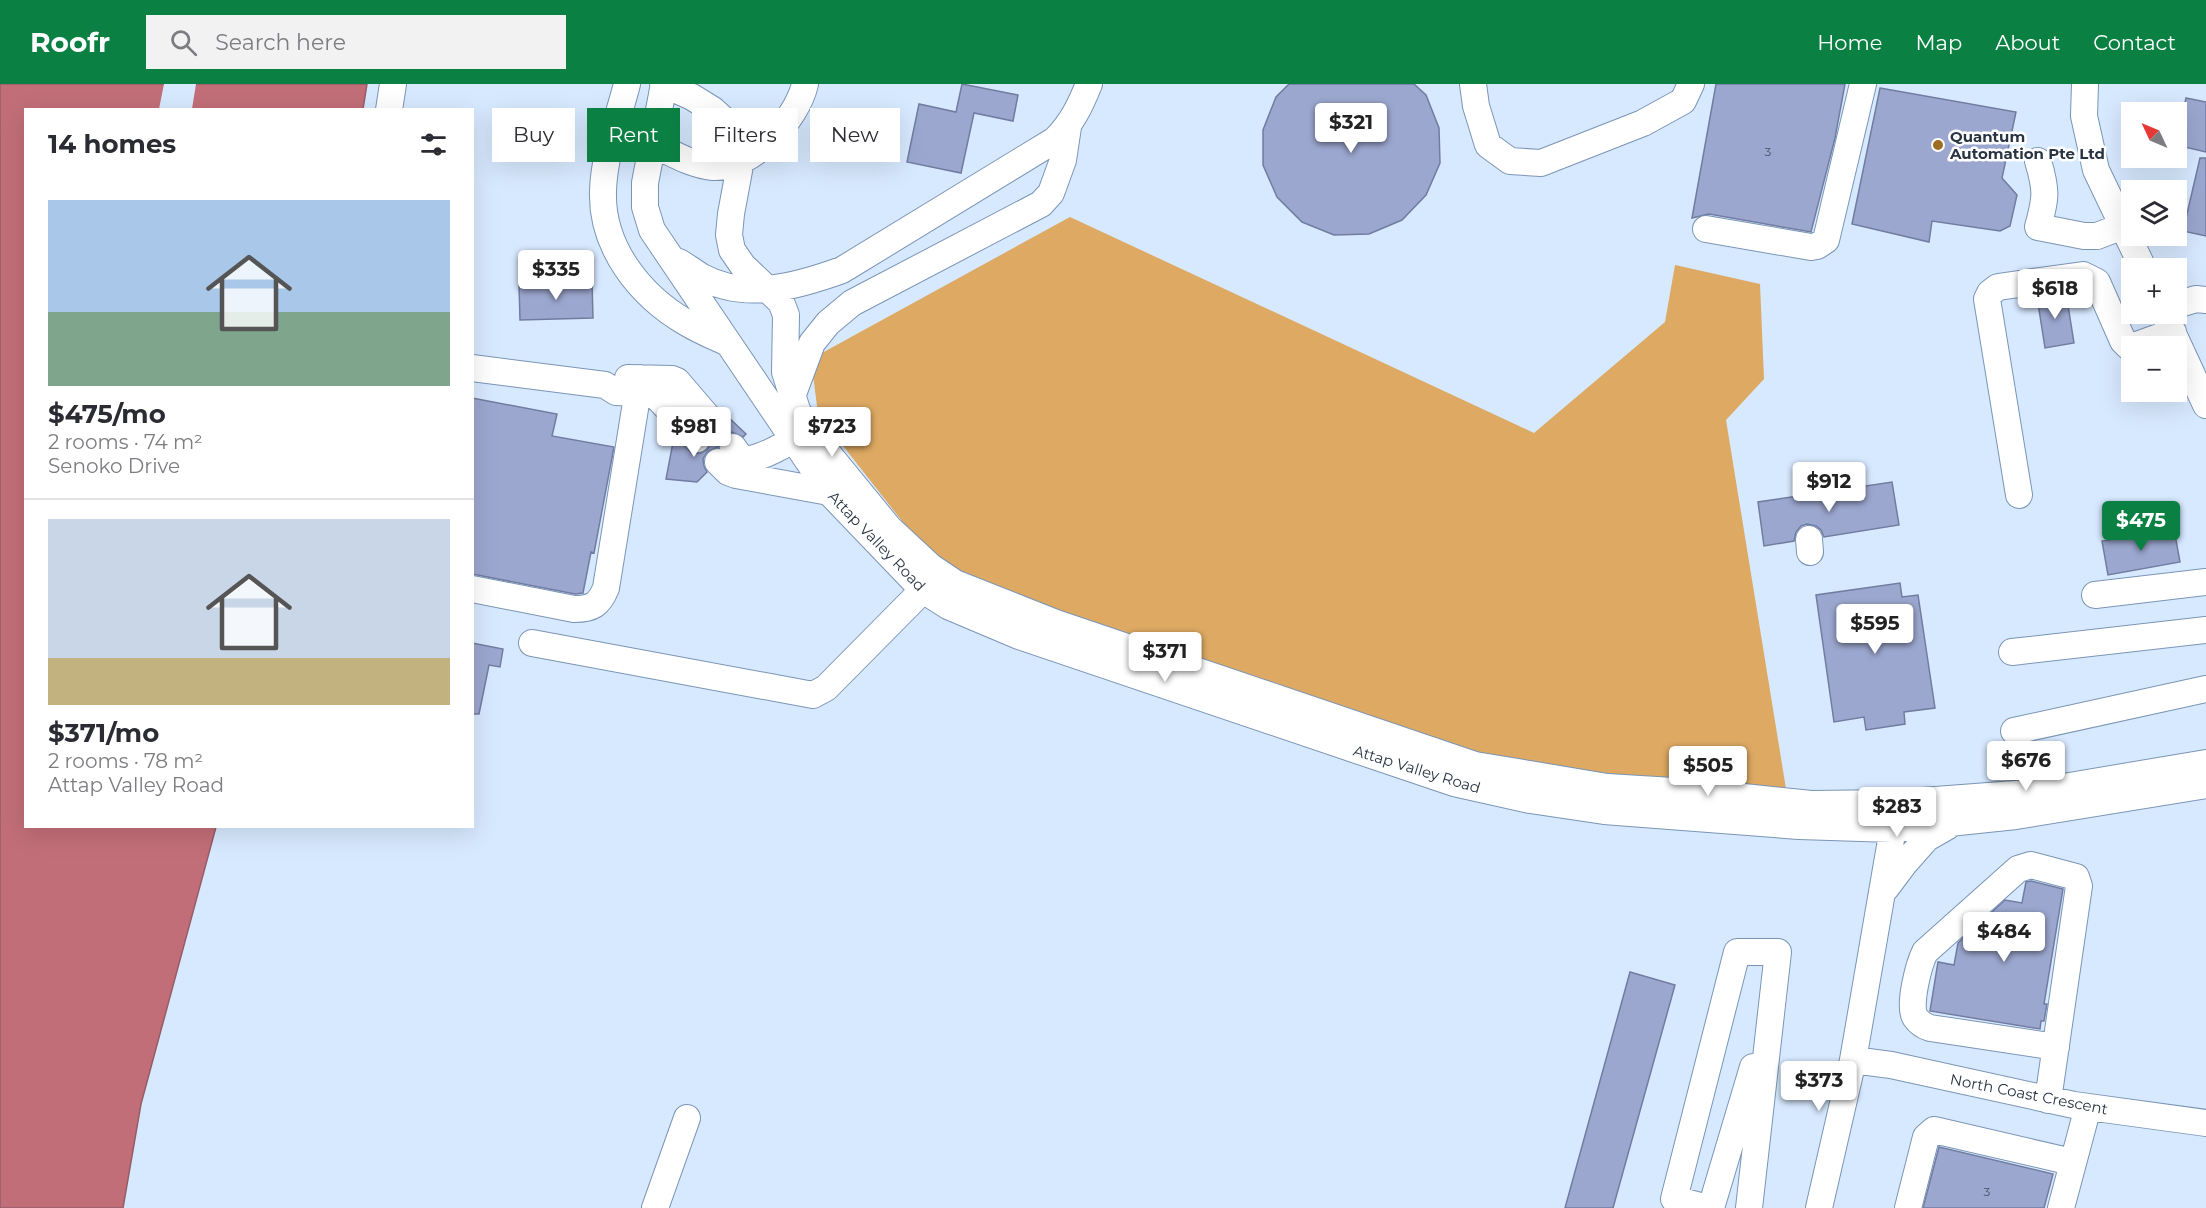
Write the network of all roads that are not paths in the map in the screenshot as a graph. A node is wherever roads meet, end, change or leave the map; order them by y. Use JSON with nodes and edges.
{"nodes":[{"id":1,"x":393,"y":84,"type":"edge"},
{"id":2,"x":664,"y":84,"type":"edge"},
{"id":3,"x":805,"y":84,"type":"edge"},
{"id":4,"x":1089,"y":84,"type":"edge"},
{"id":5,"x":1473,"y":84,"type":"edge"},
{"id":6,"x":1691,"y":84,"type":"edge"},
{"id":7,"x":1863,"y":84,"type":"edge"},
{"id":8,"x":2085,"y":84,"type":"edge"},
{"id":9,"x":620,"y":85,"type":"edge"},
{"id":10,"x":389,"y":108,"type":"edge"},
{"id":11,"x":660,"y":108,"type":"edge"},
{"id":12,"x":709,"y":108,"type":"edge"},
{"id":13,"x":796,"y":108,"type":"edge"},
{"id":14,"x":1068,"y":127,"type":"junction"},
{"id":15,"x":2038,"y":161,"type":"dead end"},
{"id":16,"x":649,"y":162,"type":"edge"},
{"id":17,"x":692,"y":162,"type":"edge"},
{"id":18,"x":729,"y":162,"type":"edge"},
{"id":19,"x":747,"y":162,"type":"edge"},
{"id":20,"x":2121,"y":222,"type":"edge"},
{"id":21,"x":2121,"y":227,"type":"edge"},
{"id":22,"x":1706,"y":229,"type":"dead end"},
{"id":23,"x":672,"y":257,"type":"junction"},
{"id":24,"x":768,"y":289,"type":"junction"},
{"id":25,"x":2206,"y":300,"type":"edge"},
{"id":26,"x":2187,"y":302,"type":"edge"},
{"id":27,"x":2167,"y":324,"type":"edge"},
{"id":28,"x":2168,"y":324,"type":"edge"},
{"id":29,"x":729,"y":344,"type":"junction"},
{"id":30,"x":474,"y":368,"type":"edge"},
{"id":31,"x":639,"y":385,"type":"junction"},
{"id":32,"x":793,"y":394,"type":"junction"},
{"id":33,"x":2206,"y":405,"type":"edge"},
{"id":34,"x":705,"y":431,"type":"dead end"},
{"id":35,"x":801,"y":435,"type":"junction"},
{"id":36,"x":829,"y":492,"type":"junction"},
{"id":37,"x":2019,"y":495,"type":"dead end"},
{"id":38,"x":2206,"y":582,"type":"edge"},
{"id":39,"x":474,"y":589,"type":"edge"},
{"id":40,"x":923,"y":590,"type":"junction"},
{"id":41,"x":2095,"y":595,"type":"dead end"},
{"id":42,"x":2206,"y":630,"type":"edge"},
{"id":43,"x":532,"y":643,"type":"dead end"},
{"id":44,"x":2012,"y":652,"type":"dead end"},
{"id":45,"x":2206,"y":689,"type":"edge"},
{"id":46,"x":2014,"y":731,"type":"dead end"},
{"id":47,"x":2206,"y":763,"type":"edge"},
{"id":48,"x":2206,"y":785,"type":"edge"},
{"id":49,"x":1605,"y":799,"type":"junction"},
{"id":50,"x":1896,"y":803,"type":"junction"},
{"id":51,"x":1810,"y":815,"type":"junction"},
{"id":52,"x":1951,"y":824,"type":"junction"},
{"id":53,"x":1892,"y":829,"type":"junction"},
{"id":54,"x":1882,"y":893,"type":"junction"},
{"id":55,"x":1773,"y":997,"type":"junction"},
{"id":56,"x":2056,"y":1047,"type":"junction"},
{"id":57,"x":1853,"y":1060,"type":"junction"},
{"id":58,"x":2048,"y":1100,"type":"junction"},
{"id":59,"x":2088,"y":1107,"type":"junction"},
{"id":60,"x":687,"y":1118,"type":"dead end"},
{"id":61,"x":2206,"y":1123,"type":"edge"},
{"id":62,"x":2072,"y":1162,"type":"junction"},
{"id":63,"x":655,"y":1208,"type":"edge"},
{"id":64,"x":1710,"y":1208,"type":"edge"},
{"id":65,"x":1749,"y":1208,"type":"edge"},
{"id":66,"x":1819,"y":1208,"type":"edge"},
{"id":67,"x":1908,"y":1208,"type":"edge"},
{"id":68,"x":2061,"y":1208,"type":"edge"}],
"edges":[{"from":1,"to":10,"type":"street"},
{"from":2,"to":11,"type":"street"},
{"from":2,"to":12,"type":"street"},
{"from":3,"to":13,"type":"street"},
{"from":4,"to":14,"type":"street"},
{"from":5,"to":6,"type":"street"},
{"from":7,"to":22,"type":"street"},
{"from":8,"to":20,"type":"street"},
{"from":9,"to":29,"type":"street"},
{"from":14,"to":24,"type":"street"},
{"from":14,"to":32,"type":"street"},
{"from":15,"to":21,"type":"street"},
{"from":16,"to":23,"type":"street"},
{"from":17,"to":18,"type":"street"},
{"from":19,"to":24,"type":"street"},
{"from":23,"to":24,"type":"street"},
{"from":23,"to":29,"type":"street"},
{"from":24,"to":32,"type":"street"},
{"from":25,"to":26,"type":"street"},
{"from":27,"to":37,"type":"street"},
{"from":28,"to":33,"type":"street"},
{"from":29,"to":35,"type":"street"},
{"from":30,"to":31,"type":"street"},
{"from":31,"to":34,"type":"street"},
{"from":31,"to":39,"type":"street"},
{"from":32,"to":35,"type":"street"},
{"from":35,"to":36,"type":"street","name":"Attap Valley Road"},
{"from":35,"to":36,"type":"street"},
{"from":35,"to":49,"type":"street","name":"Attap Valley Road"},
{"from":36,"to":40,"type":"street","name":"Attap Valley Road"},
{"from":38,"to":41,"type":"street"},
{"from":40,"to":43,"type":"street"},
{"from":40,"to":49,"type":"street","name":"Attap Valley Road"},
{"from":42,"to":44,"type":"street"},
{"from":45,"to":46,"type":"street"},
{"from":47,"to":50,"type":"street","name":"Attap Valley Road"},
{"from":48,"to":52,"type":"street","name":"Attap Valley Road"},
{"from":49,"to":51,"type":"street","name":"Attap Valley Road"},
{"from":50,"to":51,"type":"street","name":"Attap Valley Road"},
{"from":50,"to":53,"type":"street"},
{"from":51,"to":53,"type":"street","name":"Attap Valley Road"},
{"from":52,"to":53,"type":"street","name":"Attap Valley Road"},
{"from":52,"to":54,"type":"street"},
{"from":53,"to":54,"type":"street"},
{"from":54,"to":57,"type":"street"},
{"from":55,"to":64,"type":"street"},
{"from":55,"to":64,"type":"street"},
{"from":55,"to":65,"type":"street"},
{"from":56,"to":56,"type":"street"},
{"from":56,"to":58,"type":"street"},
{"from":57,"to":58,"type":"street","name":"North Coast Crescent"},
{"from":57,"to":66,"type":"street"},
{"from":58,"to":59,"type":"street","name":"North Coast Crescent"},
{"from":59,"to":61,"type":"street","name":"North Coast Crescent"},
{"from":59,"to":62,"type":"street"},
{"from":60,"to":63,"type":"street"},
{"from":62,"to":67,"type":"street"},
{"from":62,"to":68,"type":"street"}]}
